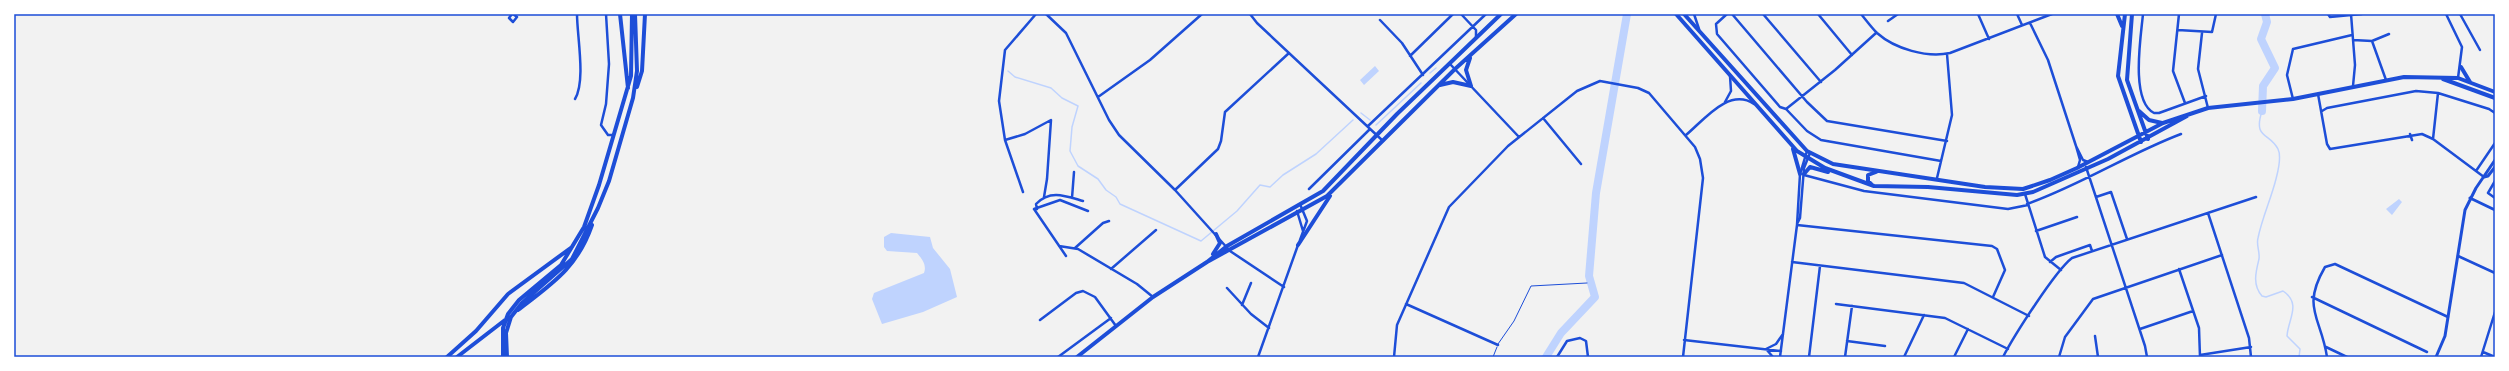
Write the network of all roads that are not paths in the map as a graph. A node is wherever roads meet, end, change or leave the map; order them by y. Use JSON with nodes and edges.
{"nodes":[{"id":1,"x":577,"y":14,"type":"edge"},
{"id":2,"x":606,"y":14,"type":"edge"},
{"id":3,"x":620,"y":14,"type":"edge"},
{"id":4,"x":632,"y":14,"type":"edge"},
{"id":5,"x":635,"y":14,"type":"edge"},
{"id":6,"x":645,"y":14,"type":"edge"},
{"id":7,"x":1036,"y":14,"type":"edge"},
{"id":8,"x":1046,"y":14,"type":"edge"},
{"id":9,"x":1202,"y":14,"type":"edge"},
{"id":10,"x":1250,"y":14,"type":"edge"},
{"id":11,"x":1453,"y":14,"type":"edge"},
{"id":12,"x":1461,"y":14,"type":"edge"},
{"id":13,"x":1486,"y":14,"type":"edge"},
{"id":14,"x":1501,"y":14,"type":"edge"},
{"id":15,"x":1516,"y":14,"type":"edge"},
{"id":16,"x":1676,"y":14,"type":"edge"},
{"id":17,"x":1684,"y":14,"type":"edge"},
{"id":18,"x":1694,"y":14,"type":"edge"},
{"id":19,"x":1727,"y":14,"type":"edge"},
{"id":20,"x":1732,"y":14,"type":"edge"},
{"id":21,"x":1763,"y":14,"type":"edge"},
{"id":22,"x":1818,"y":14,"type":"edge"},
{"id":23,"x":1860,"y":14,"type":"edge"},
{"id":24,"x":1898,"y":14,"type":"edge"},
{"id":25,"x":1978,"y":14,"type":"edge"},
{"id":26,"x":2017,"y":14,"type":"edge"},
{"id":27,"x":2052,"y":14,"type":"edge"},
{"id":28,"x":2117,"y":14,"type":"edge"},
{"id":29,"x":2125,"y":14,"type":"edge"},
{"id":30,"x":2129,"y":14,"type":"edge"},
{"id":31,"x":2132,"y":14,"type":"edge"},
{"id":32,"x":2143,"y":14,"type":"edge"},
{"id":33,"x":2179,"y":14,"type":"edge"},
{"id":34,"x":2216,"y":14,"type":"edge"},
{"id":35,"x":2328,"y":14,"type":"edge"},
{"id":36,"x":2351,"y":14,"type":"edge"},
{"id":37,"x":2362,"y":14,"type":"edge"},
{"id":38,"x":2446,"y":14,"type":"edge"},
{"id":39,"x":2460,"y":14,"type":"edge"},
{"id":40,"x":1380,"y":20,"type":"dead end"},
{"id":41,"x":1888,"y":21,"type":"dead end"},
{"id":42,"x":2030,"y":23,"type":"junction"},
{"id":43,"x":2022,"y":26,"type":"junction"},
{"id":44,"x":1473,"y":27,"type":"junction"},
{"id":45,"x":2123,"y":29,"type":"junction"},
{"id":46,"x":1476,"y":30,"type":"junction"},
{"id":47,"x":1485,"y":30,"type":"junction"},
{"id":48,"x":2131,"y":30,"type":"junction"},
{"id":49,"x":2178,"y":30,"type":"junction"},
{"id":50,"x":1876,"y":33,"type":"junction"},
{"id":51,"x":2202,"y":33,"type":"junction"},
{"id":52,"x":1702,"y":34,"type":"junction"},
{"id":53,"x":2389,"y":34,"type":"dead end"},
{"id":54,"x":2352,"y":35,"type":"junction"},
{"id":55,"x":1476,"y":38,"type":"junction"},
{"id":56,"x":1989,"y":39,"type":"junction"},
{"id":57,"x":2353,"y":40,"type":"junction"},
{"id":58,"x":2372,"y":41,"type":"junction"},
{"id":59,"x":2480,"y":50,"type":"dead end"},
{"id":60,"x":1290,"y":53,"type":"junction"},
{"id":61,"x":1947,"y":54,"type":"junction"},
{"id":62,"x":1472,"y":55,"type":"junction"},
{"id":63,"x":1852,"y":55,"type":"junction"},
{"id":64,"x":1410,"y":56,"type":"junction"},
{"id":65,"x":1450,"y":64,"type":"junction"},
{"id":66,"x":2461,"y":67,"type":"junction"},
{"id":67,"x":1455,"y":69,"type":"junction"},
{"id":68,"x":1726,"y":69,"type":"junction"},
{"id":69,"x":1423,"y":75,"type":"junction"},
{"id":70,"x":2443,"y":78,"type":"junction"},
{"id":71,"x":2458,"y":78,"type":"junction"},
{"id":72,"x":2386,"y":80,"type":"junction"},
{"id":73,"x":1821,"y":82,"type":"junction"},
{"id":74,"x":2454,"y":82,"type":"junction"},
{"id":75,"x":2470,"y":82,"type":"junction"},
{"id":76,"x":2459,"y":84,"type":"junction"},
{"id":77,"x":1438,"y":86,"type":"junction"},
{"id":78,"x":1471,"y":86,"type":"junction"},
{"id":79,"x":2353,"y":86,"type":"junction"},
{"id":80,"x":628,"y":88,"type":"junction"},
{"id":81,"x":2495,"y":92,"type":"edge"},
{"id":82,"x":2438,"y":93,"type":"junction"},
{"id":83,"x":2318,"y":94,"type":"junction"},
{"id":84,"x":2206,"y":96,"type":"junction"},
{"id":85,"x":1098,"y":97,"type":"junction"},
{"id":86,"x":1803,"y":97,"type":"junction"},
{"id":87,"x":575,"y":98,"type":"dead end"},
{"id":88,"x":633,"y":98,"type":"junction"},
{"id":89,"x":2495,"y":98,"type":"edge"},
{"id":90,"x":2293,"y":99,"type":"junction"},
{"id":91,"x":1725,"y":102,"type":"junction"},
{"id":92,"x":2185,"y":104,"type":"junction"},
{"id":93,"x":1759,"y":108,"type":"junction"},
{"id":94,"x":2136,"y":108,"type":"junction"},
{"id":95,"x":2208,"y":108,"type":"junction"},
{"id":96,"x":1786,"y":109,"type":"junction"},
{"id":97,"x":2322,"y":111,"type":"junction"},
{"id":98,"x":2191,"y":113,"type":"junction"},
{"id":99,"x":2495,"y":113,"type":"edge"},
{"id":100,"x":1543,"y":118,"type":"junction"},
{"id":101,"x":2163,"y":123,"type":"junction"},
{"id":102,"x":1369,"y":127,"type":"junction"},
{"id":103,"x":2145,"y":131,"type":"junction"},
{"id":104,"x":2181,"y":134,"type":"dead end"},
{"id":105,"x":2410,"y":134,"type":"junction"},
{"id":106,"x":614,"y":135,"type":"junction"},
{"id":107,"x":1377,"y":135,"type":"junction"},
{"id":108,"x":1686,"y":135,"type":"junction"},
{"id":109,"x":2138,"y":135,"type":"junction"},
{"id":110,"x":1519,"y":137,"type":"junction"},
{"id":111,"x":2148,"y":138,"type":"junction"},
{"id":112,"x":2433,"y":139,"type":"junction"},
{"id":113,"x":1005,"y":140,"type":"junction"},
{"id":114,"x":1787,"y":140,"type":"junction"},
{"id":115,"x":2412,"y":140,"type":"dead end"},
{"id":116,"x":1383,"y":141,"type":"junction"},
{"id":117,"x":1947,"y":141,"type":"junction"},
{"id":118,"x":2141,"y":142,"type":"junction"},
{"id":119,"x":2495,"y":143,"type":"edge"},
{"id":120,"x":2076,"y":146,"type":"junction"},
{"id":121,"x":1808,"y":152,"type":"junction"},
{"id":122,"x":1805,"y":158,"type":"junction"},
{"id":123,"x":2495,"y":160,"type":"edge"},
{"id":124,"x":1941,"y":161,"type":"junction"},
{"id":125,"x":2089,"y":162,"type":"junction"},
{"id":126,"x":1580,"y":164,"type":"dead end"},
{"id":127,"x":2086,"y":167,"type":"junction"},
{"id":128,"x":2495,"y":167,"type":"edge"},
{"id":129,"x":2077,"y":168,"type":"junction"},
{"id":130,"x":1883,"y":171,"type":"junction"},
{"id":131,"x":2476,"y":171,"type":"junction"},
{"id":132,"x":1074,"y":172,"type":"dead end"},
{"id":133,"x":1802,"y":174,"type":"junction"},
{"id":134,"x":1848,"y":177,"type":"junction"},
{"id":135,"x":2484,"y":177,"type":"junction"},
{"id":136,"x":1937,"y":178,"type":"junction"},
{"id":137,"x":2089,"y":178,"type":"junction"},
{"id":138,"x":2495,"y":181,"type":"edge"},
{"id":139,"x":1874,"y":186,"type":"junction"},
{"id":140,"x":1336,"y":187,"type":"junction"},
{"id":141,"x":1309,"y":189,"type":"dead end"},
{"id":142,"x":1175,"y":190,"type":"junction"},
{"id":143,"x":1023,"y":192,"type":"dead end"},
{"id":144,"x":2024,"y":194,"type":"junction"},
{"id":145,"x":1044,"y":197,"type":"junction"},
{"id":146,"x":2096,"y":197,"type":"junction"},
{"id":147,"x":2256,"y":197,"type":"dead end"},
{"id":148,"x":1072,"y":198,"type":"junction"},
{"id":149,"x":2470,"y":198,"type":"junction"},
{"id":150,"x":2495,"y":198,"type":"edge"},
{"id":151,"x":1083,"y":201,"type":"dead end"},
{"id":152,"x":1300,"y":204,"type":"junction"},
{"id":153,"x":2027,"y":204,"type":"junction"},
{"id":154,"x":1295,"y":207,"type":"junction"},
{"id":155,"x":598,"y":208,"type":"junction"},
{"id":156,"x":1035,"y":209,"type":"junction"},
{"id":157,"x":1302,"y":209,"type":"junction"},
{"id":158,"x":2495,"y":210,"type":"edge"},
{"id":159,"x":1088,"y":211,"type":"dead end"},
{"id":160,"x":1297,"y":212,"type":"junction"},
{"id":161,"x":2208,"y":212,"type":"junction"},
{"id":162,"x":2077,"y":217,"type":"dead end"},
{"id":163,"x":1109,"y":221,"type":"dead end"},
{"id":164,"x":1796,"y":225,"type":"junction"},
{"id":165,"x":1156,"y":230,"type":"dead end"},
{"id":166,"x":1303,"y":231,"type":"junction"},
{"id":167,"x":2036,"y":231,"type":"junction"},
{"id":168,"x":1216,"y":234,"type":"junction"},
{"id":169,"x":2127,"y":240,"type":"junction"},
{"id":170,"x":576,"y":243,"type":"junction"},
{"id":171,"x":1298,"y":245,"type":"junction"},
{"id":172,"x":2111,"y":245,"type":"junction"},
{"id":173,"x":1059,"y":246,"type":"junction"},
{"id":174,"x":1227,"y":246,"type":"junction"},
{"id":175,"x":1075,"y":248,"type":"junction"},
{"id":176,"x":1230,"y":251,"type":"junction"},
{"id":177,"x":2092,"y":251,"type":"junction"},
{"id":178,"x":2222,"y":255,"type":"junction"},
{"id":179,"x":1066,"y":256,"type":"dead end"},
{"id":180,"x":2458,"y":256,"type":"junction"},
{"id":181,"x":1211,"y":257,"type":"junction"},
{"id":182,"x":1207,"y":262,"type":"junction"},
{"id":183,"x":1792,"y":262,"type":"junction"},
{"id":184,"x":2050,"y":262,"type":"junction"},
{"id":185,"x":1820,"y":266,"type":"junction"},
{"id":186,"x":1111,"y":269,"type":"junction"},
{"id":187,"x":2179,"y":269,"type":"junction"},
{"id":188,"x":2061,"y":270,"type":"junction"},
{"id":189,"x":2495,"y":273,"type":"edge"},
{"id":190,"x":1251,"y":283,"type":"dead end"},
{"id":191,"x":1587,"y":283,"type":"dead end"},
{"id":192,"x":1284,"y":287,"type":"junction"},
{"id":193,"x":2126,"y":287,"type":"junction"},
{"id":194,"x":1227,"y":288,"type":"dead end"},
{"id":195,"x":1993,"y":297,"type":"junction"},
{"id":196,"x":1153,"y":298,"type":"junction"},
{"id":197,"x":2312,"y":298,"type":"junction"},
{"id":198,"x":1242,"y":304,"type":"junction"},
{"id":199,"x":1406,"y":304,"type":"junction"},
{"id":200,"x":1836,"y":304,"type":"dead end"},
{"id":201,"x":1852,"y":306,"type":"junction"},
{"id":202,"x":2193,"y":311,"type":"junction"},
{"id":203,"x":2495,"y":312,"type":"edge"},
{"id":204,"x":1924,"y":315,"type":"junction"},
{"id":205,"x":2029,"y":316,"type":"junction"},
{"id":206,"x":2448,"y":317,"type":"junction"},
{"id":207,"x":1111,"y":318,"type":"junction"},
{"id":208,"x":1040,"y":320,"type":"dead end"},
{"id":209,"x":1116,"y":326,"type":"junction"},
{"id":210,"x":1269,"y":328,"type":"junction"},
{"id":211,"x":1968,"y":329,"type":"junction"},
{"id":212,"x":2140,"y":329,"type":"junction"},
{"id":213,"x":1783,"y":333,"type":"junction"},
{"id":214,"x":2095,"y":336,"type":"dead end"},
{"id":215,"x":1684,"y":340,"type":"junction"},
{"id":216,"x":1847,"y":341,"type":"junction"},
{"id":217,"x":1498,"y":345,"type":"junction"},
{"id":218,"x":1885,"y":346,"type":"dead end"},
{"id":219,"x":2325,"y":346,"type":"junction"},
{"id":220,"x":2251,"y":347,"type":"junction"},
{"id":221,"x":1766,"y":349,"type":"junction"},
{"id":222,"x":2008,"y":349,"type":"junction"},
{"id":223,"x":1781,"y":351,"type":"junction"},
{"id":224,"x":2427,"y":352,"type":"dead end"},
{"id":225,"x":2483,"y":352,"type":"junction"},
{"id":226,"x":2200,"y":356,"type":"edge"},
{"id":227,"x":446,"y":357,"type":"edge"},
{"id":228,"x":457,"y":357,"type":"edge"},
{"id":229,"x":502,"y":357,"type":"edge"},
{"id":230,"x":507,"y":357,"type":"edge"},
{"id":231,"x":1058,"y":357,"type":"edge"},
{"id":232,"x":1077,"y":357,"type":"edge"},
{"id":233,"x":1258,"y":357,"type":"edge"},
{"id":234,"x":1394,"y":357,"type":"edge"},
{"id":235,"x":1493,"y":357,"type":"edge"},
{"id":236,"x":1557,"y":357,"type":"edge"},
{"id":237,"x":1588,"y":357,"type":"edge"},
{"id":238,"x":1683,"y":357,"type":"edge"},
{"id":239,"x":1773,"y":357,"type":"edge"},
{"id":240,"x":1780,"y":357,"type":"edge"},
{"id":241,"x":1809,"y":357,"type":"edge"},
{"id":242,"x":1845,"y":357,"type":"edge"},
{"id":243,"x":1904,"y":357,"type":"edge"},
{"id":244,"x":1954,"y":357,"type":"edge"},
{"id":245,"x":2004,"y":357,"type":"edge"},
{"id":246,"x":2059,"y":357,"type":"edge"},
{"id":247,"x":2098,"y":357,"type":"edge"},
{"id":248,"x":2147,"y":357,"type":"edge"},
{"id":249,"x":2251,"y":357,"type":"edge"},
{"id":250,"x":2327,"y":357,"type":"edge"},
{"id":251,"x":2347,"y":357,"type":"edge"},
{"id":252,"x":2436,"y":357,"type":"edge"},
{"id":253,"x":2481,"y":357,"type":"edge"},
{"id":254,"x":2495,"y":357,"type":"edge"}],
"edges":[{"from":1,"to":87,"type":"street"},
{"from":2,"to":106,"type":"street"},
{"from":3,"to":80,"type":"main road"},
{"from":4,"to":80,"type":"main road"},
{"from":5,"to":88,"type":"main road"},
{"from":6,"to":88,"type":"main road"},
{"from":7,"to":113,"type":"street"},
{"from":8,"to":85,"type":"street"},
{"from":9,"to":85,"type":"street"},
{"from":10,"to":60,"type":"street"},
{"from":11,"to":64,"type":"street"},
{"from":12,"to":44,"type":"street"},
{"from":13,"to":44,"type":"street"},
{"from":14,"to":47,"type":"main road"},
{"from":15,"to":62,"type":"main road"},
{"from":16,"to":68,"type":"main road"},
{"from":17,"to":52,"type":"main road"},
{"from":18,"to":52,"type":"street"},
{"from":19,"to":96,"type":"street"},
{"from":20,"to":86,"type":"street"},
{"from":21,"to":73,"type":"street"},
{"from":22,"to":63,"type":"street"},
{"from":23,"to":50,"type":"street"},
{"from":24,"to":41,"type":"street"},
{"from":25,"to":56,"type":"street"},
{"from":26,"to":43,"type":"street"},
{"from":27,"to":42,"type":"street"},
{"from":28,"to":45,"type":"main road"},
{"from":29,"to":45,"type":"main road"},
{"from":30,"to":48,"type":"main road"},
{"from":31,"to":48,"type":"main road"},
{"from":32,"to":92,"type":"street"},
{"from":33,"to":49,"type":"street"},
{"from":34,"to":51,"type":"street"},
{"from":35,"to":36,"type":"street"},
{"from":36,"to":37,"type":"street"},
{"from":36,"to":54,"type":"street"},
{"from":38,"to":66,"type":"street"},
{"from":39,"to":59,"type":"street"},
{"from":40,"to":64,"type":"street"},
{"from":42,"to":43,"type":"street"},
{"from":42,"to":120,"type":"street"},
{"from":43,"to":56,"type":"street"},
{"from":44,"to":46,"type":"street"},
{"from":44,"to":69,"type":"street"},
{"from":45,"to":109,"type":"main road"},
{"from":46,"to":47,"type":"street"},
{"from":46,"to":55,"type":"street"},
{"from":47,"to":55,"type":"main road"},
{"from":48,"to":94,"type":"main road"},
{"from":49,"to":51,"type":"street"},
{"from":49,"to":92,"type":"street"},
{"from":50,"to":61,"type":"street"},
{"from":50,"to":63,"type":"street"},
{"from":51,"to":84,"type":"street"},
{"from":52,"to":121,"type":"main road"},
{"from":53,"to":58,"type":"street"},
{"from":54,"to":57,"type":"street"},
{"from":54,"to":90,"type":"street"},
{"from":55,"to":65,"type":"main road"},
{"from":56,"to":61,"type":"street"},
{"from":57,"to":58,"type":"street"},
{"from":57,"to":79,"type":"street"},
{"from":58,"to":72,"type":"street"},
{"from":60,"to":102,"type":"street"},
{"from":60,"to":142,"type":"street"},
{"from":61,"to":117,"type":"street"},
{"from":62,"to":67,"type":"main road"},
{"from":62,"to":78,"type":"main road"},
{"from":63,"to":73,"type":"street"},
{"from":64,"to":69,"type":"street"},
{"from":65,"to":67,"type":"street"},
{"from":65,"to":107,"type":"main road"},
{"from":66,"to":71,"type":"street"},
{"from":66,"to":75,"type":"main road"},
{"from":67,"to":77,"type":"main road"},
{"from":67,"to":78,"type":"street"},
{"from":68,"to":91,"type":"street"},
{"from":68,"to":93,"type":"main road"},
{"from":69,"to":102,"type":"street"},
{"from":70,"to":71,"type":"main road"},
{"from":70,"to":72,"type":"main road"},
{"from":70,"to":74,"type":"main road"},
{"from":71,"to":74,"type":"main road"},
{"from":71,"to":75,"type":"main road"},
{"from":71,"to":76,"type":"main road"},
{"from":72,"to":79,"type":"main road"},
{"from":73,"to":86,"type":"street"},
{"from":74,"to":76,"type":"main road"},
{"from":75,"to":81,"type":"main road"},
{"from":76,"to":89,"type":"main road"},
{"from":77,"to":78,"type":"main road"},
{"from":77,"to":116,"type":"main road"},
{"from":78,"to":110,"type":"street"},
{"from":79,"to":83,"type":"main road"},
{"from":80,"to":106,"type":"main road"},
{"from":82,"to":97,"type":"street"},
{"from":82,"to":99,"type":"street"},
{"from":82,"to":112,"type":"street"},
{"from":83,"to":90,"type":"main road"},
{"from":83,"to":97,"type":"street"},
{"from":84,"to":92,"type":"street"},
{"from":84,"to":95,"type":"street"},
{"from":85,"to":142,"type":"street"},
{"from":86,"to":96,"type":"street"},
{"from":86,"to":117,"type":"street"},
{"from":88,"to":155,"type":"main road"},
{"from":90,"to":95,"type":"main road"},
{"from":91,"to":93,"type":"street"},
{"from":91,"to":108,"type":"street"},
{"from":93,"to":114,"type":"main road"},
{"from":94,"to":101,"type":"main road"},
{"from":94,"to":103,"type":"main road"},
{"from":95,"to":98,"type":"main road"},
{"from":96,"to":124,"type":"street"},
{"from":97,"to":105,"type":"street"},
{"from":98,"to":101,"type":"main road"},
{"from":98,"to":111,"type":"main road"},
{"from":100,"to":108,"type":"street"},
{"from":100,"to":110,"type":"street"},
{"from":100,"to":126,"type":"street"},
{"from":101,"to":103,"type":"main road"},
{"from":102,"to":107,"type":"street"},
{"from":102,"to":141,"type":"street"},
{"from":103,"to":109,"type":"main road"},
{"from":103,"to":111,"type":"main road"},
{"from":104,"to":137,"type":"street"},
{"from":105,"to":112,"type":"street"},
{"from":105,"to":115,"type":"street"},
{"from":106,"to":170,"type":"main road"},
{"from":107,"to":116,"type":"street"},
{"from":107,"to":152,"type":"main road"},
{"from":108,"to":215,"type":"street"},
{"from":109,"to":118,"type":"main road"},
{"from":109,"to":125,"type":"main road"},
{"from":110,"to":199,"type":"street"},
{"from":111,"to":118,"type":"main road"},
{"from":112,"to":131,"type":"street"},
{"from":113,"to":143,"type":"street"},
{"from":113,"to":145,"type":"street"},
{"from":114,"to":122,"type":"main road"},
{"from":114,"to":133,"type":"main road"},
{"from":116,"to":140,"type":"main road"},
{"from":117,"to":124,"type":"street"},
{"from":118,"to":127,"type":"main road"},
{"from":119,"to":131,"type":"street"},
{"from":120,"to":125,"type":"street"},
{"from":120,"to":129,"type":"street"},
{"from":121,"to":122,"type":"street"},
{"from":121,"to":130,"type":"main road"},
{"from":122,"to":133,"type":"street"},
{"from":122,"to":134,"type":"main road"},
{"from":123,"to":135,"type":"street"},
{"from":124,"to":136,"type":"street"},
{"from":125,"to":127,"type":"main road"},
{"from":127,"to":129,"type":"main road"},
{"from":127,"to":137,"type":"street"},
{"from":127,"to":144,"type":"main road"},
{"from":128,"to":135,"type":"street"},
{"from":129,"to":136,"type":"main road"},
{"from":130,"to":136,"type":"main road"},
{"from":130,"to":139,"type":"main road"},
{"from":131,"to":135,"type":"street"},
{"from":132,"to":148,"type":"street"},
{"from":133,"to":134,"type":"main road"},
{"from":133,"to":153,"type":"street"},
{"from":133,"to":164,"type":"street"},
{"from":134,"to":139,"type":"main road"},
{"from":135,"to":149,"type":"street"},
{"from":137,"to":146,"type":"street"},
{"from":137,"to":153,"type":"street"},
{"from":138,"to":150,"type":"street"},
{"from":139,"to":144,"type":"main road"},
{"from":140,"to":157,"type":"main road"},
{"from":140,"to":171,"type":"main road"},
{"from":142,"to":168,"type":"street"},
{"from":144,"to":153,"type":"street"},
{"from":145,"to":148,"type":"street"},
{"from":145,"to":156,"type":"street"},
{"from":146,"to":169,"type":"street"},
{"from":146,"to":172,"type":"street"},
{"from":147,"to":161,"type":"street"},
{"from":148,"to":151,"type":"street"},
{"from":149,"to":158,"type":"street"},
{"from":149,"to":180,"type":"street"},
{"from":152,"to":154,"type":"main road"},
{"from":152,"to":157,"type":"street"},
{"from":153,"to":167,"type":"street"},
{"from":154,"to":160,"type":"street"},
{"from":154,"to":174,"type":"main road"},
{"from":155,"to":228,"type":"main road"},
{"from":155,"to":230,"type":"main road"},
{"from":156,"to":159,"type":"street"},
{"from":156,"to":173,"type":"street"},
{"from":157,"to":160,"type":"main road"},
{"from":157,"to":166,"type":"street"},
{"from":160,"to":166,"type":"street"},
{"from":160,"to":176,"type":"main road"},
{"from":161,"to":169,"type":"street"},
{"from":161,"to":178,"type":"street"},
{"from":162,"to":167,"type":"street"},
{"from":163,"to":175,"type":"street"},
{"from":164,"to":183,"type":"street"},
{"from":164,"to":195,"type":"street"},
{"from":165,"to":186,"type":"street"},
{"from":166,"to":171,"type":"street"},
{"from":167,"to":184,"type":"street"},
{"from":168,"to":174,"type":"street"},
{"from":168,"to":181,"type":"main road"},
{"from":169,"to":172,"type":"street"},
{"from":170,"to":227,"type":"main road"},
{"from":170,"to":229,"type":"main road"},
{"from":171,"to":192,"type":"street"},
{"from":172,"to":177,"type":"street"},
{"from":172,"to":193,"type":"street"},
{"from":173,"to":175,"type":"street"},
{"from":173,"to":179,"type":"street"},
{"from":174,"to":176,"type":"street"},
{"from":174,"to":181,"type":"main road"},
{"from":175,"to":186,"type":"street"},
{"from":176,"to":182,"type":"main road"},
{"from":176,"to":192,"type":"street"},
{"from":177,"to":184,"type":"street"},
{"from":177,"to":188,"type":"street"},
{"from":178,"to":187,"type":"street"},
{"from":178,"to":220,"type":"street"},
{"from":180,"to":189,"type":"street"},
{"from":180,"to":206,"type":"street"},
{"from":181,"to":182,"type":"main road"},
{"from":182,"to":196,"type":"main road"},
{"from":183,"to":185,"type":"street"},
{"from":183,"to":213,"type":"street"},
{"from":184,"to":188,"type":"street"},
{"from":185,"to":195,"type":"street"},
{"from":185,"to":241,"type":"street"},
{"from":186,"to":196,"type":"street"},
{"from":187,"to":193,"type":"street"},
{"from":187,"to":202,"type":"street"},
{"from":188,"to":205,"type":"street"},
{"from":190,"to":198,"type":"street"},
{"from":191,"to":217,"type":"lane"},
{"from":192,"to":210,"type":"street"},
{"from":193,"to":212,"type":"street"},
{"from":193,"to":246,"type":"street"},
{"from":194,"to":198,"type":"street"},
{"from":195,"to":205,"type":"street"},
{"from":196,"to":209,"type":"main road"},
{"from":197,"to":206,"type":"street"},
{"from":197,"to":219,"type":"street"},
{"from":197,"to":224,"type":"street"},
{"from":198,"to":210,"type":"street"},
{"from":199,"to":217,"type":"street"},
{"from":199,"to":234,"type":"street"},
{"from":200,"to":201,"type":"street"},
{"from":201,"to":204,"type":"street"},
{"from":201,"to":216,"type":"street"},
{"from":202,"to":212,"type":"street"},
{"from":202,"to":226,"type":"street"},
{"from":203,"to":225,"type":"street"},
{"from":204,"to":211,"type":"street"},
{"from":204,"to":243,"type":"street"},
{"from":205,"to":222,"type":"street"},
{"from":206,"to":252,"type":"street"},
{"from":207,"to":208,"type":"street"},
{"from":207,"to":209,"type":"street"},
{"from":207,"to":231,"type":"street"},
{"from":209,"to":232,"type":"main road"},
{"from":210,"to":233,"type":"street"},
{"from":211,"to":222,"type":"street"},
{"from":211,"to":244,"type":"street"},
{"from":212,"to":248,"type":"street"},
{"from":213,"to":221,"type":"street"},
{"from":213,"to":223,"type":"street"},
{"from":214,"to":247,"type":"street"},
{"from":215,"to":221,"type":"street"},
{"from":215,"to":238,"type":"street"},
{"from":216,"to":218,"type":"street"},
{"from":216,"to":242,"type":"street"},
{"from":217,"to":235,"type":"lane"},
{"from":219,"to":250,"type":"street"},
{"from":219,"to":251,"type":"street"},
{"from":220,"to":226,"type":"street"},
{"from":220,"to":249,"type":"street"},
{"from":221,"to":223,"type":"street"},
{"from":221,"to":239,"type":"street"},
{"from":222,"to":245,"type":"street"},
{"from":223,"to":240,"type":"street"},
{"from":225,"to":253,"type":"street"},
{"from":225,"to":254,"type":"street"},
{"from":236,"to":237,"type":"street"}]}
